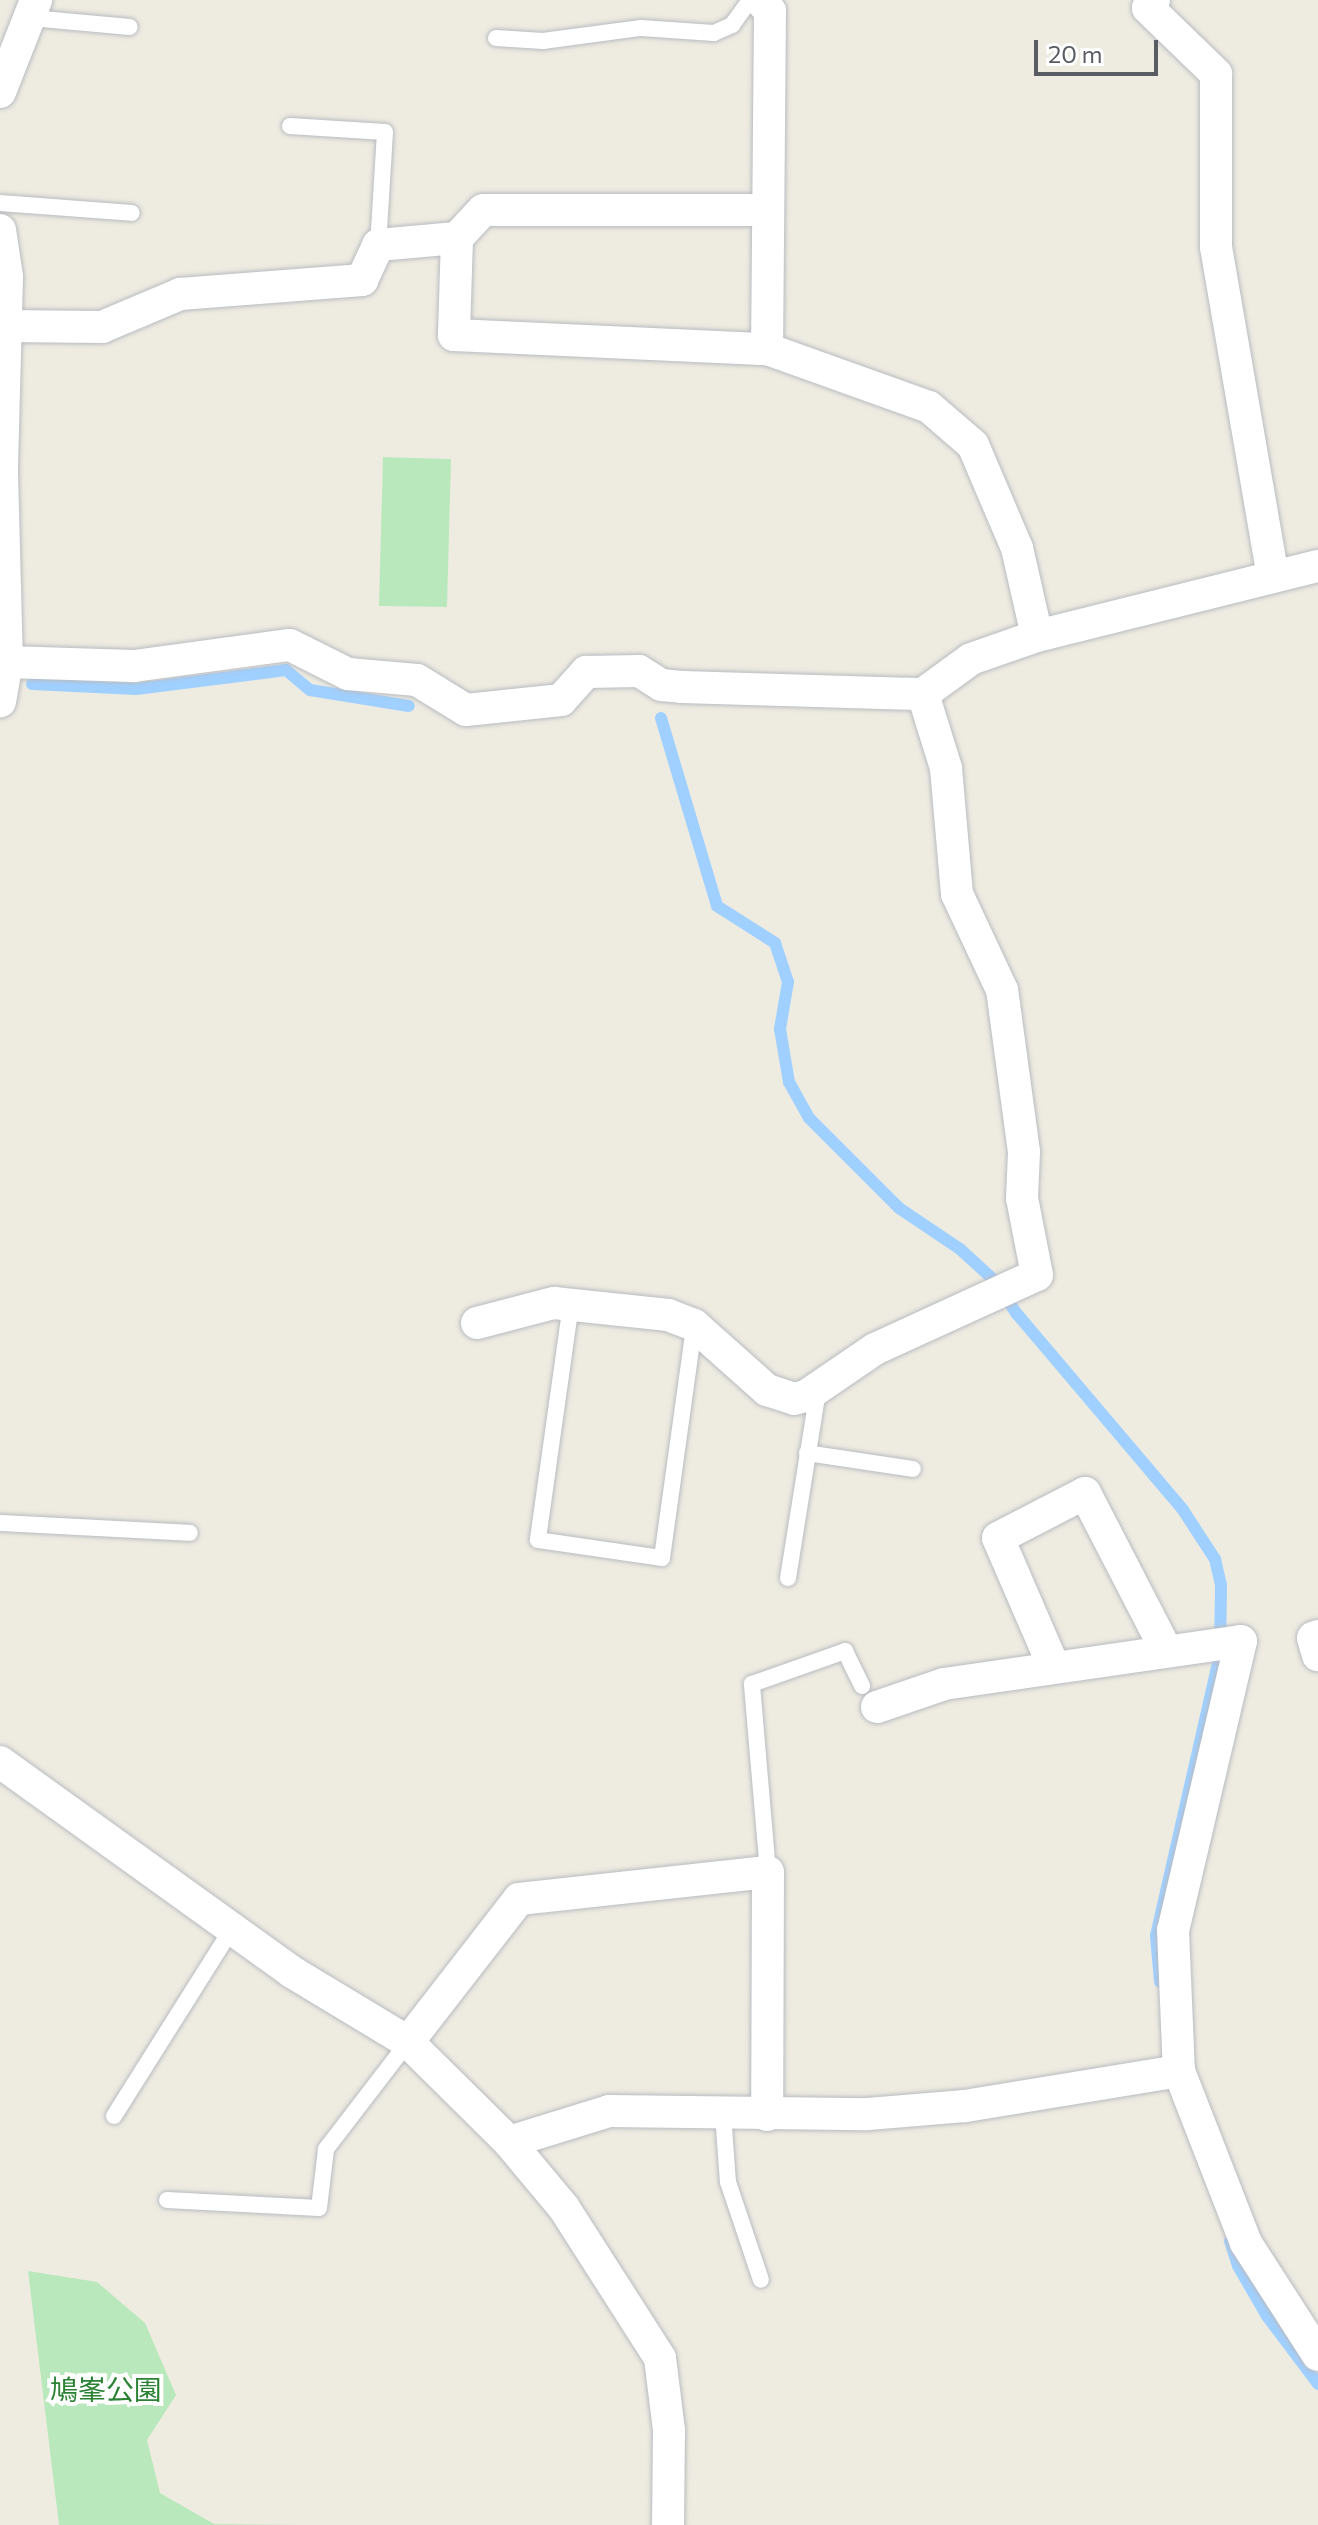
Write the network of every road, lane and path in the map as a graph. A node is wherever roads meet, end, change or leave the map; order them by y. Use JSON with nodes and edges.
{"nodes":[{"id":1,"x":1154,"y":0,"type":"edge"},
{"id":2,"x":763,"y":3,"type":"edge"},
{"id":3,"x":33,"y":9,"type":"edge"},
{"id":4,"x":130,"y":27,"type":"dead end"},
{"id":5,"x":496,"y":38,"type":"dead end"},
{"id":6,"x":0,"y":92,"type":"edge"},
{"id":7,"x":290,"y":126,"type":"dead end"},
{"id":8,"x":0,"y":203,"type":"edge"},
{"id":9,"x":766,"y":210,"type":"junction"},
{"id":10,"x":132,"y":213,"type":"dead end"},
{"id":11,"x":0,"y":230,"type":"edge"},
{"id":12,"x":457,"y":238,"type":"junction"},
{"id":13,"x":378,"y":245,"type":"junction"},
{"id":14,"x":5,"y":326,"type":"junction"},
{"id":15,"x":767,"y":349,"type":"junction"},
{"id":16,"x":1,"y":473,"type":"edge"},
{"id":17,"x":1318,"y":566,"type":"edge"},
{"id":18,"x":1273,"y":576,"type":"junction"},
{"id":19,"x":1037,"y":636,"type":"junction"},
{"id":20,"x":7,"y":662,"type":"junction"},
{"id":21,"x":923,"y":694,"type":"junction"},
{"id":22,"x":0,"y":701,"type":"edge"},
{"id":23,"x":571,"y":1304,"type":"junction"},
{"id":24,"x":477,"y":1323,"type":"dead end"},
{"id":25,"x":694,"y":1325,"type":"junction"},
{"id":26,"x":819,"y":1388,"type":"junction"},
{"id":27,"x":807,"y":1453,"type":"junction"},
{"id":28,"x":913,"y":1469,"type":"dead end"},
{"id":29,"x":0,"y":1523,"type":"edge"},
{"id":30,"x":190,"y":1533,"type":"dead end"},
{"id":31,"x":788,"y":1578,"type":"dead end"},
{"id":32,"x":1318,"y":1636,"type":"edge"},
{"id":33,"x":1166,"y":1650,"type":"junction"},
{"id":34,"x":1318,"y":1655,"type":"edge"},
{"id":35,"x":1053,"y":1665,"type":"junction"},
{"id":36,"x":869,"y":1697,"type":"joint"},
{"id":37,"x":0,"y":1762,"type":"edge"},
{"id":38,"x":768,"y":1872,"type":"junction"},
{"id":39,"x":231,"y":1930,"type":"junction"},
{"id":40,"x":408,"y":2042,"type":"junction"},
{"id":41,"x":1179,"y":2071,"type":"junction"},
{"id":42,"x":723,"y":2114,"type":"junction"},
{"id":43,"x":767,"y":2115,"type":"junction"},
{"id":44,"x":114,"y":2116,"type":"dead end"},
{"id":45,"x":509,"y":2142,"type":"junction"},
{"id":46,"x":167,"y":2200,"type":"dead end"},
{"id":47,"x":761,"y":2280,"type":"dead end"},
{"id":48,"x":1318,"y":2355,"type":"edge"},
{"id":49,"x":668,"y":2525,"type":"edge"}],
"edges":[{"from":1,"to":18,"type":"street"},
{"from":2,"to":5,"type":"lane"},
{"from":2,"to":9,"type":"street"},
{"from":3,"to":4,"type":"lane"},
{"from":3,"to":6,"type":"street"},
{"from":7,"to":13,"type":"lane"},
{"from":8,"to":10,"type":"lane"},
{"from":9,"to":12,"type":"street"},
{"from":9,"to":15,"type":"street"},
{"from":11,"to":14,"type":"street"},
{"from":12,"to":13,"type":"street"},
{"from":12,"to":15,"type":"street"},
{"from":13,"to":14,"type":"street"},
{"from":14,"to":16,"type":"street"},
{"from":15,"to":19,"type":"street"},
{"from":16,"to":20,"type":"street"},
{"from":17,"to":18,"type":"street"},
{"from":18,"to":19,"type":"street"},
{"from":19,"to":21,"type":"street"},
{"from":20,"to":21,"type":"street"},
{"from":20,"to":22,"type":"street"},
{"from":21,"to":26,"type":"street"},
{"from":23,"to":24,"type":"street"},
{"from":23,"to":25,"type":"street"},
{"from":23,"to":25,"type":"lane"},
{"from":25,"to":26,"type":"street"},
{"from":26,"to":27,"type":"lane"},
{"from":27,"to":28,"type":"lane"},
{"from":27,"to":31,"type":"lane"},
{"from":29,"to":30,"type":"lane"},
{"from":32,"to":34,"type":"street"},
{"from":33,"to":35,"type":"street"},
{"from":33,"to":35,"type":"street"},
{"from":33,"to":41,"type":"street"},
{"from":35,"to":36,"type":"street"},
{"from":36,"to":38,"type":"lane"},
{"from":37,"to":39,"type":"street"},
{"from":38,"to":40,"type":"street"},
{"from":38,"to":43,"type":"street"},
{"from":39,"to":40,"type":"street"},
{"from":39,"to":44,"type":"lane"},
{"from":40,"to":45,"type":"street"},
{"from":40,"to":46,"type":"lane"},
{"from":41,"to":43,"type":"street"},
{"from":41,"to":48,"type":"street"},
{"from":42,"to":43,"type":"street"},
{"from":42,"to":45,"type":"street"},
{"from":42,"to":47,"type":"lane"},
{"from":45,"to":49,"type":"street"}]}
